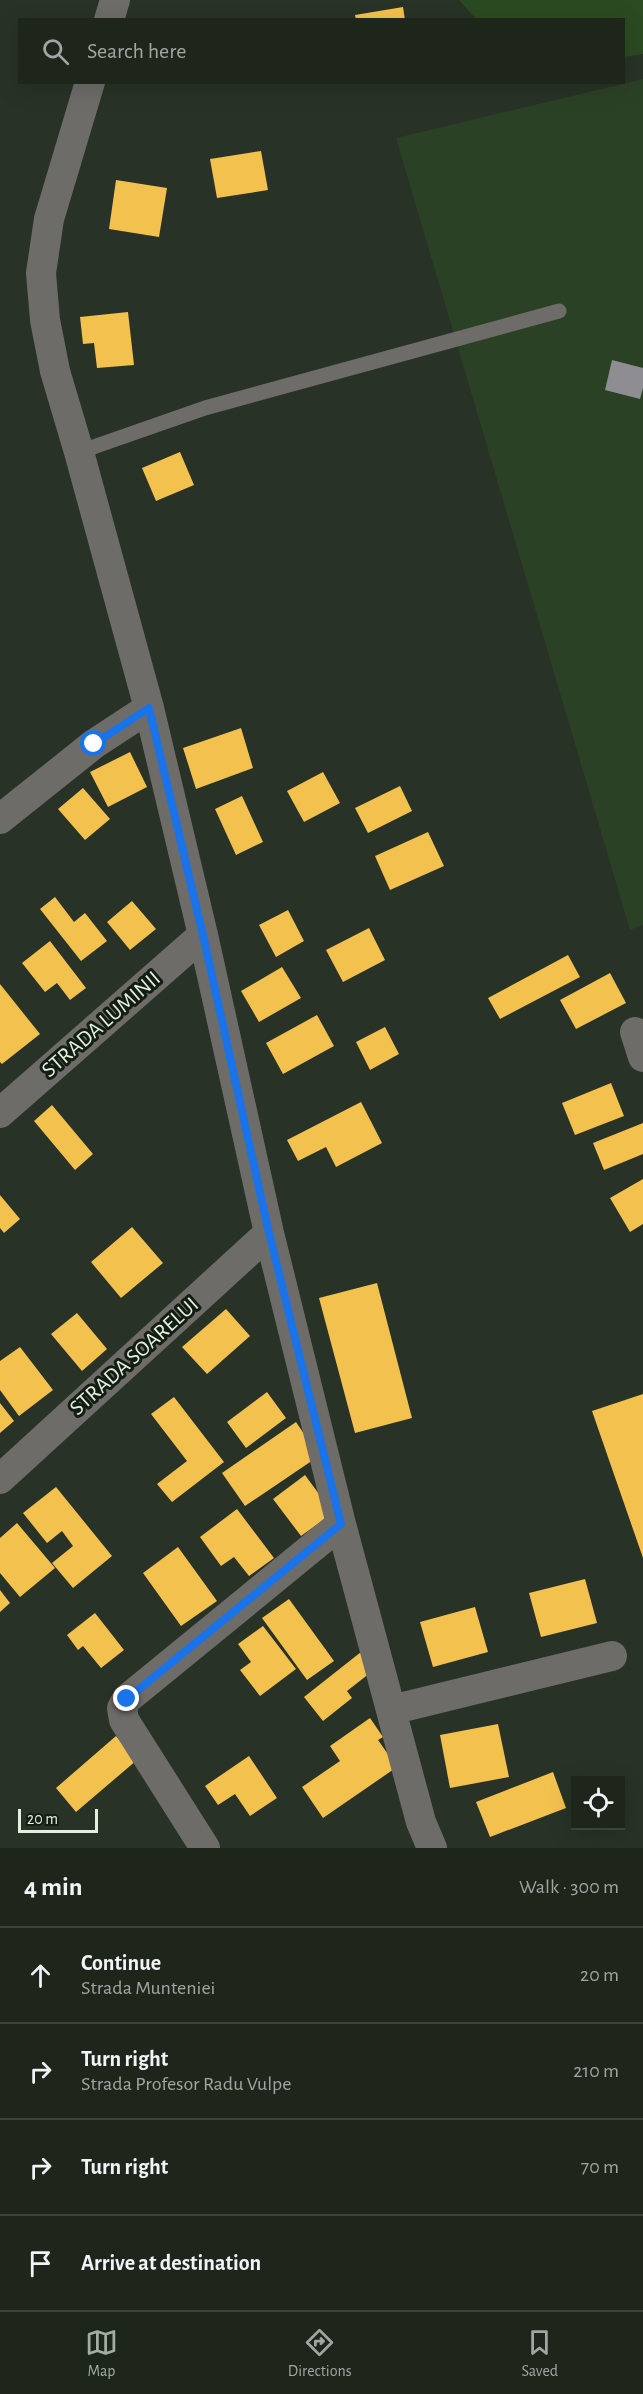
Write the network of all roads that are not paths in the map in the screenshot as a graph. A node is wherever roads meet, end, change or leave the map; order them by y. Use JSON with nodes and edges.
{"nodes":[{"id":1,"x":115,"y":0,"type":"edge"},
{"id":2,"x":110,"y":18,"type":"edge"},
{"id":3,"x":89,"y":84,"type":"edge"},
{"id":4,"x":559,"y":311,"type":"dead end"},
{"id":5,"x":79,"y":452,"type":"junction"},
{"id":6,"x":149,"y":708,"type":"junction"},
{"id":7,"x":0,"y":819,"type":"edge"},
{"id":8,"x":203,"y":935,"type":"junction"},
{"id":9,"x":0,"y":1113,"type":"edge"},
{"id":10,"x":269,"y":1233,"type":"junction"},
{"id":11,"x":0,"y":1479,"type":"edge"},
{"id":12,"x":341,"y":1524,"type":"junction"},
{"id":13,"x":612,"y":1656,"type":"dead end"},
{"id":14,"x":391,"y":1710,"type":"junction"},
{"id":15,"x":205,"y":1848,"type":"edge"},
{"id":16,"x":432,"y":1848,"type":"edge"}],
"edges":[{"from":1,"to":2,"type":"street"},
{"from":3,"to":5,"type":"street"},
{"from":4,"to":5,"type":"lane"},
{"from":5,"to":6,"type":"street"},
{"from":6,"to":7,"type":"street"},
{"from":6,"to":8,"type":"street"},
{"from":8,"to":9,"type":"street","name":"STRADA LUMINII"},
{"from":8,"to":10,"type":"street"},
{"from":10,"to":11,"type":"street","name":"STRADA SOARELUI"},
{"from":10,"to":12,"type":"street"},
{"from":12,"to":14,"type":"street"},
{"from":12,"to":15,"type":"street"},
{"from":13,"to":14,"type":"street"},
{"from":14,"to":16,"type":"street"}]}
